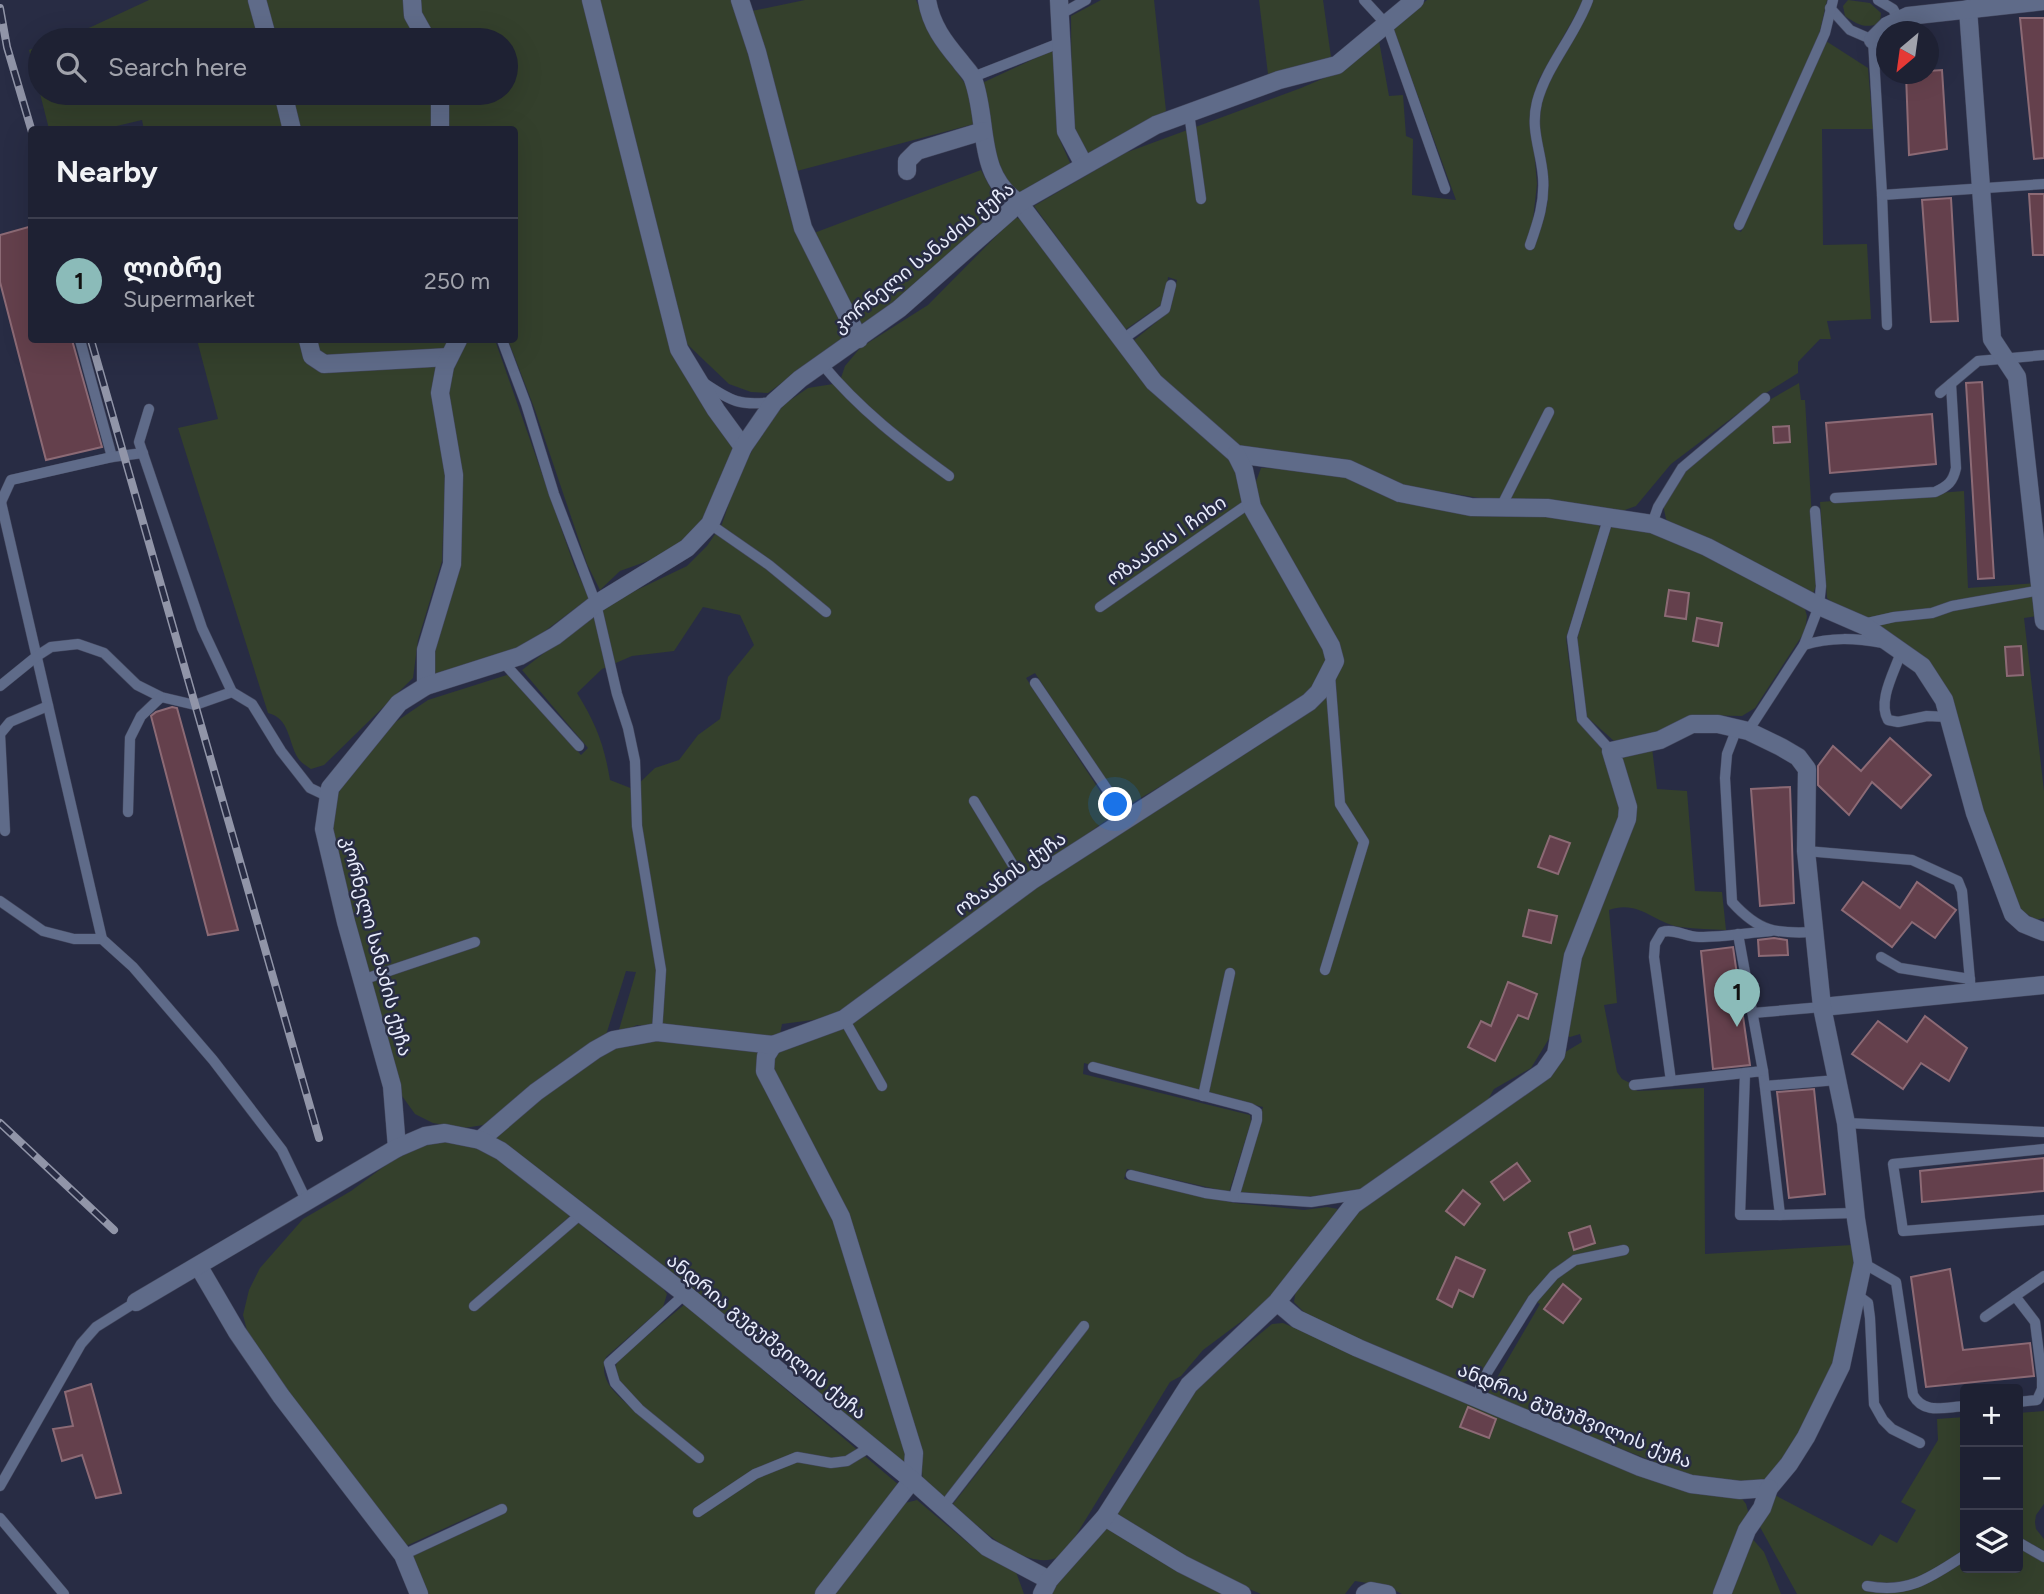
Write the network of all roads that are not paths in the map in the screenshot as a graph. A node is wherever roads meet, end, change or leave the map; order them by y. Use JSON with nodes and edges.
{"nodes":[{"id":1,"x":257,"y":0,"type":"edge"},
{"id":2,"x":412,"y":0,"type":"edge"},
{"id":3,"x":591,"y":0,"type":"edge"},
{"id":4,"x":740,"y":0,"type":"edge"},
{"id":5,"x":927,"y":0,"type":"edge"},
{"id":6,"x":1086,"y":0,"type":"edge"},
{"id":7,"x":1364,"y":0,"type":"edge"},
{"id":8,"x":1415,"y":0,"type":"edge"},
{"id":9,"x":1588,"y":0,"type":"edge"},
{"id":10,"x":1878,"y":0,"type":"edge"},
{"id":11,"x":2044,"y":1,"type":"edge"},
{"id":12,"x":1831,"y":4,"type":"edge"},
{"id":13,"x":1060,"y":7,"type":"edge"},
{"id":14,"x":1968,"y":9,"type":"junction"},
{"id":15,"x":1899,"y":20,"type":"junction"},
{"id":16,"x":1387,"y":25,"type":"junction"},
{"id":17,"x":265,"y":28,"type":"edge"},
{"id":18,"x":420,"y":28,"type":"edge"},
{"id":19,"x":1873,"y":40,"type":"junction"},
{"id":20,"x":1062,"y":42,"type":"junction"},
{"id":21,"x":973,"y":77,"type":"junction"},
{"id":22,"x":286,"y":105,"type":"edge"},
{"id":23,"x":440,"y":105,"type":"edge"},
{"id":24,"x":1188,"y":113,"type":"junction"},
{"id":25,"x":291,"y":126,"type":"edge"},
{"id":26,"x":440,"y":126,"type":"edge"},
{"id":27,"x":983,"y":131,"type":"junction"},
{"id":28,"x":1084,"y":165,"type":"junction"},
{"id":29,"x":907,"y":171,"type":"dead end"},
{"id":30,"x":2044,"y":184,"type":"edge"},
{"id":31,"x":1982,"y":188,"type":"junction"},
{"id":32,"x":1445,"y":189,"type":"dead end"},
{"id":33,"x":1882,"y":195,"type":"junction"},
{"id":34,"x":1201,"y":199,"type":"dead end"},
{"id":35,"x":1019,"y":203,"type":"junction"},
{"id":36,"x":1739,"y":225,"type":"dead end"},
{"id":37,"x":1530,"y":245,"type":"dead end"},
{"id":38,"x":1171,"y":285,"type":"dead end"},
{"id":39,"x":1886,"y":325,"type":"dead end"},
{"id":40,"x":859,"y":339,"type":"junction"},
{"id":41,"x":1123,"y":339,"type":"junction"},
{"id":42,"x":81,"y":343,"type":"edge"},
{"id":43,"x":309,"y":343,"type":"edge"},
{"id":44,"x":456,"y":343,"type":"edge"},
{"id":45,"x":503,"y":343,"type":"edge"},
{"id":46,"x":2044,"y":355,"type":"edge"},
{"id":47,"x":449,"y":357,"type":"junction"},
{"id":48,"x":2003,"y":358,"type":"junction"},
{"id":49,"x":822,"y":364,"type":"junction"},
{"id":50,"x":696,"y":378,"type":"junction"},
{"id":51,"x":1951,"y":384,"type":"junction"},
{"id":52,"x":1940,"y":393,"type":"dead end"},
{"id":53,"x":1765,"y":398,"type":"dead end"},
{"id":54,"x":774,"y":402,"type":"junction"},
{"id":55,"x":149,"y":409,"type":"dead end"},
{"id":56,"x":1549,"y":412,"type":"dead end"},
{"id":57,"x":743,"y":447,"type":"junction"},
{"id":58,"x":143,"y":453,"type":"junction"},
{"id":59,"x":1236,"y":454,"type":"junction"},
{"id":60,"x":112,"y":457,"type":"junction"},
{"id":61,"x":949,"y":477,"type":"dead end"},
{"id":62,"x":1835,"y":498,"type":"dead end"},
{"id":63,"x":0,"y":500,"type":"edge"},
{"id":64,"x":1251,"y":502,"type":"junction"},
{"id":65,"x":1502,"y":507,"type":"junction"},
{"id":66,"x":1815,"y":511,"type":"dead end"},
{"id":67,"x":1609,"y":516,"type":"junction"},
{"id":68,"x":710,"y":524,"type":"junction"},
{"id":69,"x":1652,"y":524,"type":"junction"},
{"id":70,"x":2040,"y":590,"type":"junction"},
{"id":71,"x":596,"y":604,"type":"junction"},
{"id":72,"x":1819,"y":606,"type":"junction"},
{"id":73,"x":1100,"y":607,"type":"dead end"},
{"id":74,"x":826,"y":612,"type":"dead end"},
{"id":75,"x":2044,"y":614,"type":"edge"},
{"id":76,"x":2044,"y":621,"type":"edge"},
{"id":77,"x":1861,"y":624,"type":"junction"},
{"id":78,"x":1804,"y":645,"type":"junction"},
{"id":79,"x":1896,"y":648,"type":"junction"},
{"id":80,"x":37,"y":656,"type":"junction"},
{"id":81,"x":503,"y":662,"type":"junction"},
{"id":82,"x":1329,"y":674,"type":"junction"},
{"id":83,"x":1035,"y":683,"type":"dead end"},
{"id":84,"x":0,"y":686,"type":"edge"},
{"id":85,"x":425,"y":687,"type":"junction"},
{"id":86,"x":232,"y":692,"type":"junction"},
{"id":87,"x":161,"y":697,"type":"junction"},
{"id":88,"x":48,"y":706,"type":"junction"},
{"id":89,"x":1948,"y":717,"type":"junction"},
{"id":90,"x":1742,"y":730,"type":"junction"},
{"id":91,"x":579,"y":746,"type":"dead end"},
{"id":92,"x":1611,"y":751,"type":"junction"},
{"id":93,"x":329,"y":797,"type":"junction"},
{"id":94,"x":974,"y":801,"type":"dead end"},
{"id":95,"x":128,"y":812,"type":"dead end"},
{"id":96,"x":1126,"y":819,"type":"junction"},
{"id":97,"x":5,"y":831,"type":"dead end"},
{"id":98,"x":1806,"y":852,"type":"junction"},
{"id":99,"x":1025,"y":885,"type":"junction"},
{"id":100,"x":0,"y":901,"type":"edge"},
{"id":101,"x":1771,"y":931,"type":"junction"},
{"id":102,"x":1814,"y":932,"type":"junction"},
{"id":103,"x":2044,"y":932,"type":"edge"},
{"id":104,"x":1738,"y":934,"type":"junction"},
{"id":105,"x":102,"y":939,"type":"junction"},
{"id":106,"x":475,"y":942,"type":"dead end"},
{"id":107,"x":1881,"y":957,"type":"dead end"},
{"id":108,"x":1325,"y":970,"type":"dead end"},
{"id":109,"x":1230,"y":973,"type":"dead end"},
{"id":110,"x":362,"y":980,"type":"junction"},
{"id":111,"x":2044,"y":985,"type":"edge"},
{"id":112,"x":1971,"y":986,"type":"junction"},
{"id":113,"x":1822,"y":1007,"type":"junction"},
{"id":114,"x":1752,"y":1013,"type":"junction"},
{"id":115,"x":844,"y":1019,"type":"junction"},
{"id":116,"x":657,"y":1032,"type":"junction"},
{"id":117,"x":773,"y":1045,"type":"junction"},
{"id":118,"x":1093,"y":1068,"type":"dead end"},
{"id":119,"x":1763,"y":1070,"type":"junction"},
{"id":120,"x":1745,"y":1073,"type":"junction"},
{"id":121,"x":1837,"y":1080,"type":"junction"},
{"id":122,"x":1671,"y":1081,"type":"junction"},
{"id":123,"x":1634,"y":1085,"type":"dead end"},
{"id":124,"x":882,"y":1086,"type":"dead end"},
{"id":125,"x":1765,"y":1086,"type":"junction"},
{"id":126,"x":1203,"y":1096,"type":"junction"},
{"id":127,"x":1846,"y":1123,"type":"junction"},
{"id":128,"x":2044,"y":1132,"type":"edge"},
{"id":129,"x":480,"y":1140,"type":"junction"},
{"id":130,"x":397,"y":1148,"type":"junction"},
{"id":131,"x":2044,"y":1149,"type":"edge"},
{"id":132,"x":1131,"y":1175,"type":"dead end"},
{"id":133,"x":1368,"y":1194,"type":"junction"},
{"id":134,"x":1234,"y":1197,"type":"junction"},
{"id":135,"x":306,"y":1200,"type":"junction"},
{"id":136,"x":583,"y":1212,"type":"junction"},
{"id":137,"x":1855,"y":1213,"type":"junction"},
{"id":138,"x":1780,"y":1215,"type":"junction"},
{"id":139,"x":2044,"y":1220,"type":"edge"},
{"id":140,"x":1623,"y":1250,"type":"dead end"},
{"id":141,"x":1863,"y":1263,"type":"junction"},
{"id":142,"x":199,"y":1267,"type":"junction"},
{"id":143,"x":2044,"y":1276,"type":"edge"},
{"id":144,"x":685,"y":1294,"type":"junction"},
{"id":145,"x":1856,"y":1294,"type":"junction"},
{"id":146,"x":2015,"y":1296,"type":"junction"},
{"id":147,"x":136,"y":1302,"type":"joint"},
{"id":148,"x":1278,"y":1302,"type":"junction"},
{"id":149,"x":474,"y":1306,"type":"dead end"},
{"id":150,"x":1985,"y":1317,"type":"dead end"},
{"id":151,"x":1084,"y":1325,"type":"dead end"},
{"id":152,"x":1475,"y":1399,"type":"junction"},
{"id":153,"x":2023,"y":1401,"type":"edge"},
{"id":154,"x":1960,"y":1406,"type":"edge"},
{"id":155,"x":1920,"y":1443,"type":"dead end"},
{"id":156,"x":870,"y":1447,"type":"junction"},
{"id":157,"x":699,"y":1458,"type":"dead end"},
{"id":158,"x":912,"y":1480,"type":"junction"},
{"id":159,"x":0,"y":1486,"type":"edge"},
{"id":160,"x":1769,"y":1488,"type":"junction"},
{"id":161,"x":943,"y":1507,"type":"junction"},
{"id":162,"x":502,"y":1509,"type":"dead end"},
{"id":163,"x":698,"y":1512,"type":"dead end"},
{"id":164,"x":1105,"y":1517,"type":"junction"},
{"id":165,"x":0,"y":1518,"type":"edge"},
{"id":166,"x":2023,"y":1545,"type":"edge"},
{"id":167,"x":402,"y":1555,"type":"junction"},
{"id":168,"x":2044,"y":1557,"type":"edge"},
{"id":169,"x":1960,"y":1558,"type":"edge"},
{"id":170,"x":1045,"y":1587,"type":"edge"},
{"id":171,"x":1867,"y":1587,"type":"dead end"},
{"id":172,"x":415,"y":1593,"type":"edge"},
{"id":173,"x":64,"y":1594,"type":"edge"},
{"id":174,"x":824,"y":1594,"type":"edge"},
{"id":175,"x":1242,"y":1594,"type":"edge"},
{"id":176,"x":1365,"y":1594,"type":"edge"},
{"id":177,"x":1387,"y":1594,"type":"edge"},
{"id":178,"x":1722,"y":1594,"type":"edge"}],
"edges":[{"from":1,"to":17,"type":"street"},
{"from":2,"to":18,"type":"street"},
{"from":3,"to":50,"type":"street"},
{"from":4,"to":40,"type":"street"},
{"from":5,"to":21,"type":"street"},
{"from":6,"to":13,"type":"lane"},
{"from":7,"to":16,"type":"lane"},
{"from":8,"to":16,"type":"street","name":"კორნელი სანაძის ქუჩა"},
{"from":9,"to":37,"type":"lane"},
{"from":10,"to":15,"type":"lane"},
{"from":11,"to":14,"type":"street"},
{"from":12,"to":19,"type":"lane"},
{"from":12,"to":36,"type":"lane"},
{"from":13,"to":20,"type":"street"},
{"from":14,"to":15,"type":"street"},
{"from":14,"to":31,"type":"street"},
{"from":15,"to":19,"type":"street"},
{"from":16,"to":24,"type":"street","name":"კორნელი სანაძის ქუჩა"},
{"from":16,"to":32,"type":"lane"},
{"from":19,"to":33,"type":"lane"},
{"from":20,"to":21,"type":"lane"},
{"from":20,"to":28,"type":"street"},
{"from":21,"to":27,"type":"street"},
{"from":22,"to":25,"type":"street"},
{"from":23,"to":26,"type":"street"},
{"from":24,"to":28,"type":"street","name":"კორნელი სანაძის ქუჩა"},
{"from":24,"to":34,"type":"lane"},
{"from":27,"to":29,"type":"street"},
{"from":27,"to":35,"type":"street"},
{"from":28,"to":35,"type":"street","name":"კორნელი სანაძის ქუჩა"},
{"from":30,"to":31,"type":"lane"},
{"from":31,"to":33,"type":"lane"},
{"from":31,"to":48,"type":"street"},
{"from":33,"to":39,"type":"lane"},
{"from":35,"to":40,"type":"street","name":"კორნელი სანაძის ქუჩა"},
{"from":35,"to":41,"type":"street"},
{"from":38,"to":41,"type":"lane"},
{"from":40,"to":49,"type":"street","name":"კორნელი სანაძის ქუჩა"},
{"from":41,"to":59,"type":"street"},
{"from":42,"to":60,"type":"lane"},
{"from":43,"to":47,"type":"street"},
{"from":44,"to":47,"type":"street"},
{"from":45,"to":71,"type":"lane"},
{"from":46,"to":48,"type":"lane"},
{"from":47,"to":85,"type":"street"},
{"from":48,"to":51,"type":"lane"},
{"from":48,"to":70,"type":"street"},
{"from":49,"to":54,"type":"street","name":"კორნელი სანაძის ქუჩა"},
{"from":49,"to":61,"type":"lane"},
{"from":50,"to":54,"type":"lane"},
{"from":50,"to":57,"type":"street"},
{"from":51,"to":52,"type":"lane"},
{"from":51,"to":62,"type":"lane"},
{"from":53,"to":69,"type":"lane"},
{"from":54,"to":57,"type":"street","name":"კორნელი სანაძის ქუჩა"},
{"from":55,"to":58,"type":"lane"},
{"from":56,"to":65,"type":"lane"},
{"from":57,"to":68,"type":"street","name":"კორნელი სანაძის ქუჩა"},
{"from":58,"to":60,"type":"lane"},
{"from":58,"to":86,"type":"lane"},
{"from":59,"to":64,"type":"street"},
{"from":59,"to":65,"type":"street"},
{"from":60,"to":63,"type":"lane"},
{"from":63,"to":80,"type":"lane"},
{"from":64,"to":73,"type":"lane","name":"ოზაანის I ჩიხი"},
{"from":64,"to":82,"type":"street"},
{"from":65,"to":67,"type":"street"},
{"from":66,"to":72,"type":"lane"},
{"from":67,"to":69,"type":"street"},
{"from":67,"to":92,"type":"lane"},
{"from":68,"to":71,"type":"street","name":"კორნელი სანაძის ქუჩა"},
{"from":68,"to":74,"type":"lane"},
{"from":69,"to":72,"type":"street"},
{"from":70,"to":75,"type":"street"},
{"from":70,"to":77,"type":"lane"},
{"from":71,"to":81,"type":"street","name":"კორნელი სანაძის ქუჩა"},
{"from":71,"to":116,"type":"lane"},
{"from":72,"to":77,"type":"street"},
{"from":72,"to":78,"type":"lane"},
{"from":75,"to":76,"type":"street"},
{"from":77,"to":79,"type":"street"},
{"from":78,"to":79,"type":"lane"},
{"from":78,"to":90,"type":"lane"},
{"from":79,"to":89,"type":"street"},
{"from":79,"to":89,"type":"lane"},
{"from":80,"to":84,"type":"lane"},
{"from":80,"to":87,"type":"lane"},
{"from":80,"to":88,"type":"lane"},
{"from":81,"to":85,"type":"street","name":"კორნელი სანაძის ქუჩა"},
{"from":81,"to":91,"type":"lane"},
{"from":82,"to":96,"type":"street","name":"ოზაანის ქუჩა"},
{"from":82,"to":108,"type":"lane"},
{"from":83,"to":96,"type":"lane"},
{"from":85,"to":93,"type":"street","name":"კორნელი სანაძის ქუჩა"},
{"from":86,"to":87,"type":"lane"},
{"from":86,"to":93,"type":"lane"},
{"from":87,"to":95,"type":"lane"},
{"from":88,"to":97,"type":"lane"},
{"from":88,"to":105,"type":"lane"},
{"from":89,"to":103,"type":"street"},
{"from":90,"to":92,"type":"street"},
{"from":90,"to":98,"type":"street"},
{"from":90,"to":101,"type":"lane"},
{"from":92,"to":133,"type":"street","name":"ანდრია გუგუშვილის ქუჩა"},
{"from":93,"to":110,"type":"street","name":"კორნელი სანაძის ქუჩა"},
{"from":94,"to":99,"type":"lane"},
{"from":96,"to":99,"type":"street","name":"ოზაანის ქუჩა"},
{"from":98,"to":102,"type":"street"},
{"from":98,"to":112,"type":"lane"},
{"from":99,"to":115,"type":"street","name":"ოზაანის ქუჩა"},
{"from":100,"to":105,"type":"lane"},
{"from":101,"to":102,"type":"lane"},
{"from":101,"to":104,"type":"lane"},
{"from":102,"to":113,"type":"street"},
{"from":104,"to":114,"type":"lane"},
{"from":104,"to":122,"type":"lane"},
{"from":105,"to":135,"type":"lane"},
{"from":106,"to":110,"type":"lane"},
{"from":107,"to":112,"type":"lane"},
{"from":109,"to":126,"type":"lane"},
{"from":110,"to":130,"type":"street","name":"კორნელი სანაძის ქუჩა"},
{"from":111,"to":112,"type":"street"},
{"from":112,"to":113,"type":"street"},
{"from":113,"to":114,"type":"lane"},
{"from":113,"to":121,"type":"street"},
{"from":114,"to":119,"type":"lane"},
{"from":115,"to":117,"type":"street","name":"ოზაანის ქუჩა"},
{"from":115,"to":124,"type":"lane"},
{"from":116,"to":117,"type":"street","name":"ოზაანის ქუჩა"},
{"from":116,"to":129,"type":"street","name":"ოზაანის ქუჩა"},
{"from":117,"to":158,"type":"street"},
{"from":118,"to":126,"type":"lane"},
{"from":119,"to":120,"type":"lane"},
{"from":119,"to":125,"type":"lane"},
{"from":120,"to":122,"type":"lane"},
{"from":120,"to":138,"type":"lane"},
{"from":121,"to":125,"type":"lane"},
{"from":121,"to":127,"type":"street"},
{"from":122,"to":123,"type":"lane"},
{"from":125,"to":138,"type":"lane"},
{"from":126,"to":134,"type":"lane"},
{"from":127,"to":128,"type":"lane"},
{"from":127,"to":137,"type":"street"},
{"from":129,"to":130,"type":"street","name":"ანდრია გუგუშვილის ქუჩა"},
{"from":129,"to":136,"type":"street","name":"ანდრია გუგუშვილის ქუჩა"},
{"from":130,"to":135,"type":"street","name":"ანდრია გუგუშვილის ქუჩა"},
{"from":131,"to":139,"type":"lane"},
{"from":132,"to":134,"type":"lane"},
{"from":133,"to":134,"type":"lane"},
{"from":133,"to":148,"type":"street","name":"ანდრია გუგუშვილის ქუჩა"},
{"from":135,"to":142,"type":"street","name":"ანდრია გუგუშვილის ქუჩა"},
{"from":136,"to":144,"type":"street","name":"ანდრია გუგუშვილის ქუჩა"},
{"from":136,"to":149,"type":"lane"},
{"from":137,"to":138,"type":"lane"},
{"from":137,"to":141,"type":"street"},
{"from":140,"to":152,"type":"lane"},
{"from":141,"to":145,"type":"street"},
{"from":141,"to":154,"type":"lane"},
{"from":142,"to":147,"type":"street","name":"ანდრია გუგუშვილის ქუჩა"},
{"from":142,"to":167,"type":"street"},
{"from":143,"to":146,"type":"lane"},
{"from":144,"to":156,"type":"street","name":"ანდრია გუგუშვილის ქუჩა"},
{"from":144,"to":157,"type":"lane"},
{"from":145,"to":155,"type":"lane"},
{"from":145,"to":160,"type":"street"},
{"from":146,"to":150,"type":"lane"},
{"from":146,"to":153,"type":"lane"},
{"from":147,"to":159,"type":"lane"},
{"from":148,"to":152,"type":"street","name":"ანდრია გუგუშვილის ქუჩა"},
{"from":148,"to":164,"type":"street","name":"ანდრია გუგუშვილის ქუჩა"},
{"from":151,"to":161,"type":"lane"},
{"from":152,"to":160,"type":"street","name":"ანდრია გუგუშვილის ქუჩა"},
{"from":156,"to":158,"type":"street","name":"ანდრია გუგუშვილის ქუჩა"},
{"from":156,"to":163,"type":"lane"},
{"from":158,"to":161,"type":"street","name":"ანდრია გუგუშვილის ქუჩა"},
{"from":158,"to":174,"type":"street"},
{"from":160,"to":178,"type":"street"},
{"from":161,"to":170,"type":"street","name":"ანდრია გუგუშვილის ქუჩა"},
{"from":162,"to":167,"type":"lane"},
{"from":164,"to":170,"type":"street","name":"ანდრია გუგუშვილის ქუჩა"},
{"from":164,"to":175,"type":"street"},
{"from":165,"to":173,"type":"lane"},
{"from":166,"to":168,"type":"lane"},
{"from":167,"to":172,"type":"street"},
{"from":169,"to":171,"type":"lane"},
{"from":176,"to":177,"type":"street"}]}
